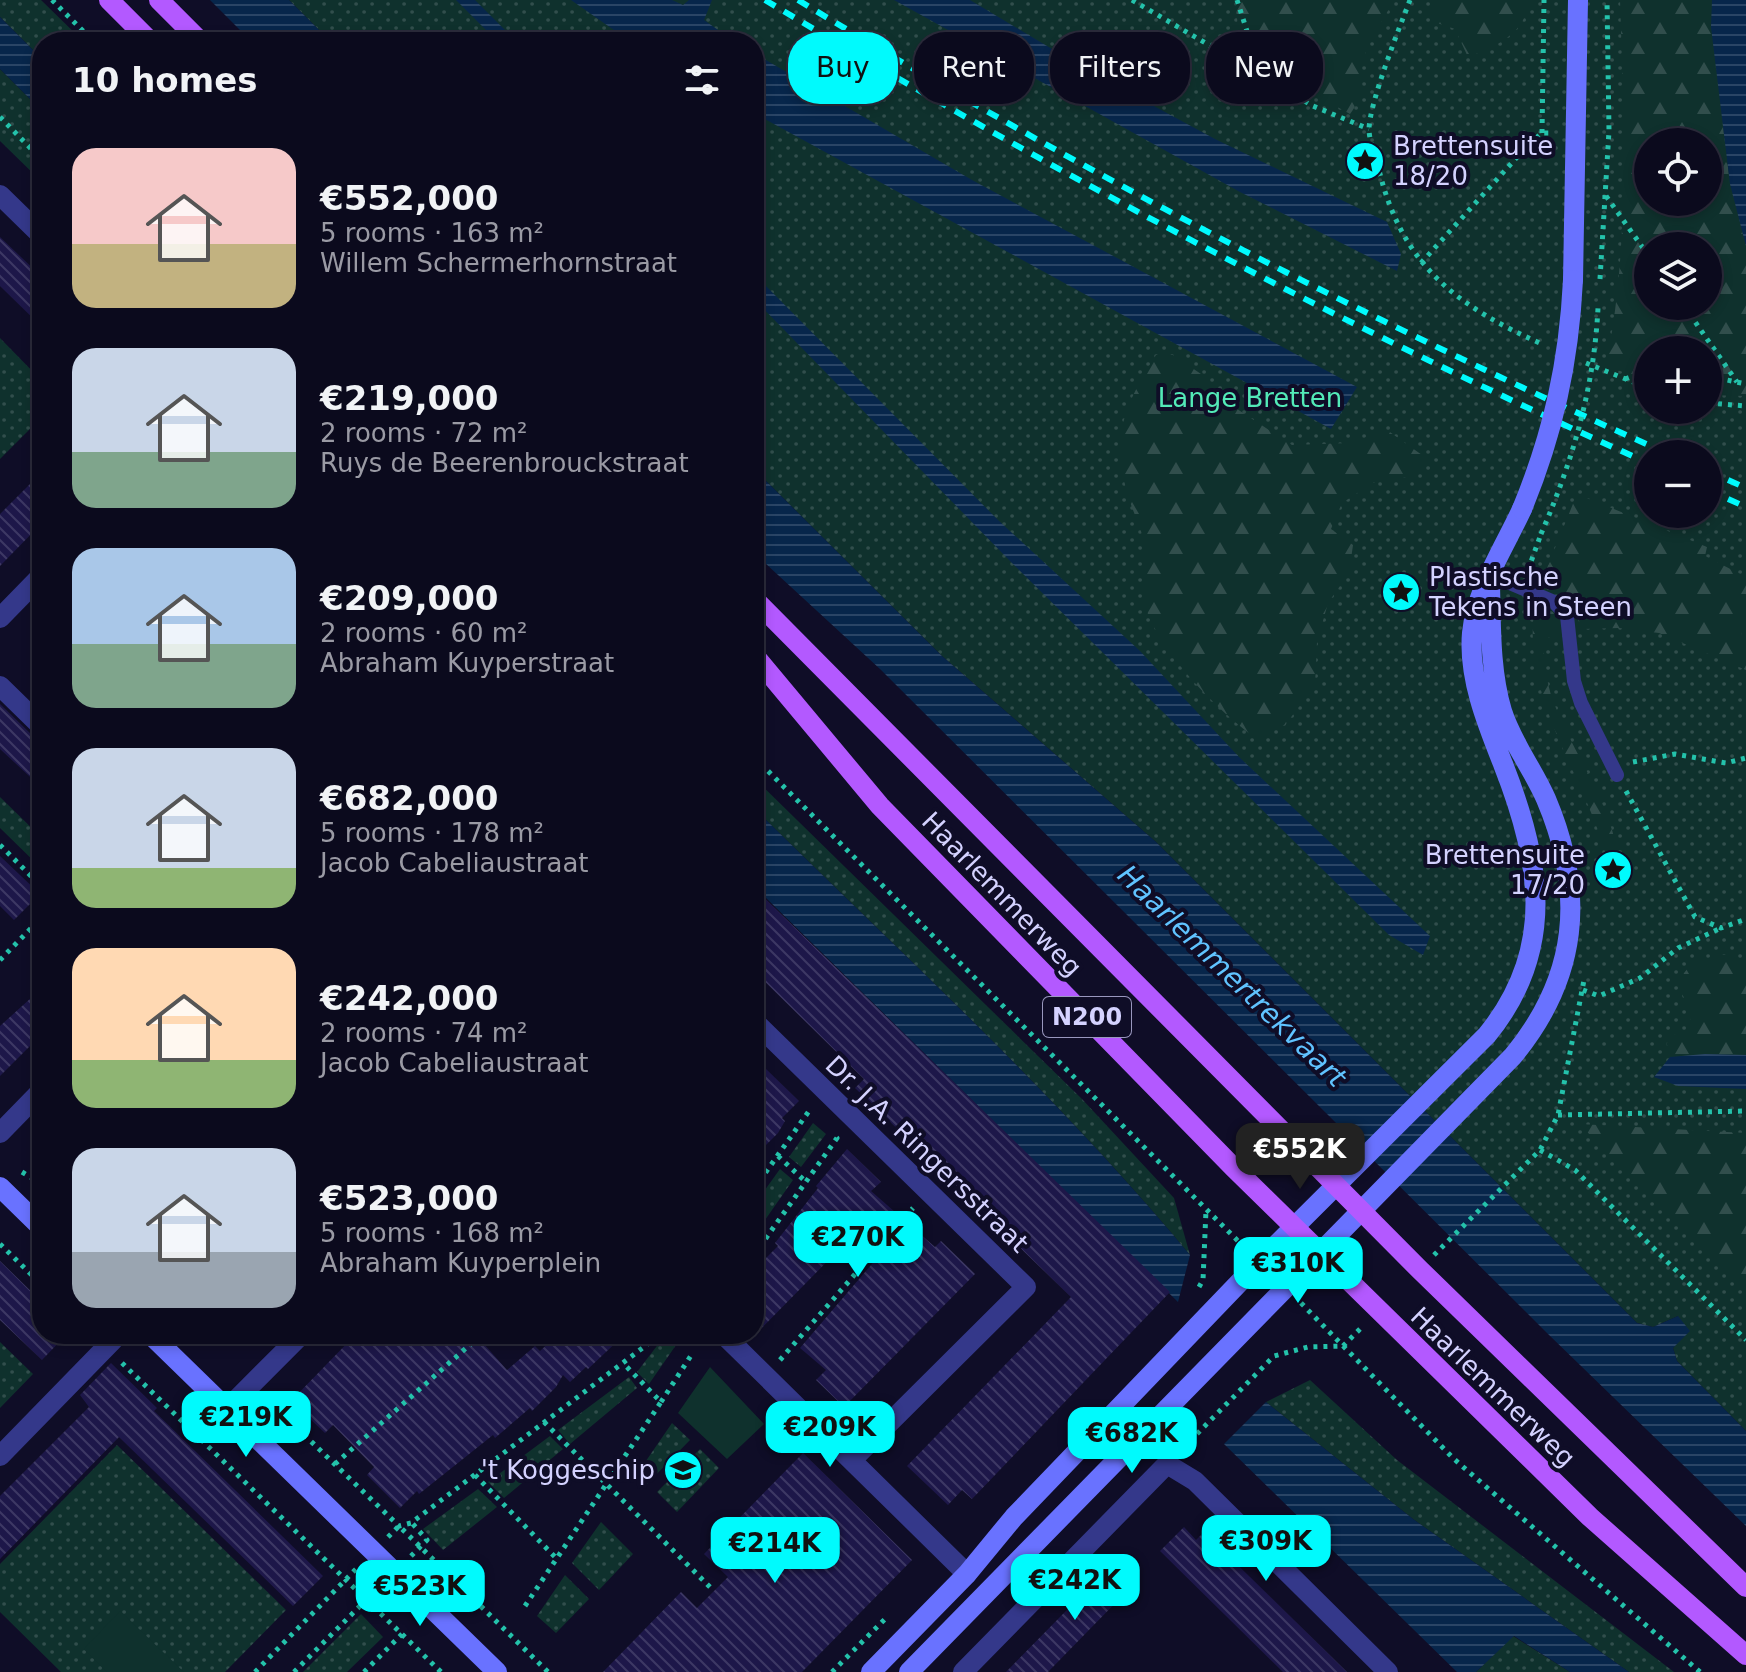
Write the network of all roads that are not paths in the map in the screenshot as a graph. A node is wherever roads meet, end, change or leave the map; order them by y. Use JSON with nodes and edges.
{"nodes":[{"id":1,"x":109,"y":0,"type":"edge"},
{"id":2,"x":159,"y":0,"type":"edge"},
{"id":3,"x":1578,"y":0,"type":"edge"},
{"id":4,"x":141,"y":32,"type":"edge"},
{"id":5,"x":191,"y":32,"type":"edge"},
{"id":6,"x":0,"y":195,"type":"edge"},
{"id":7,"x":32,"y":226,"type":"edge"},
{"id":8,"x":1490,"y":577,"type":"junction"},
{"id":9,"x":32,"y":585,"type":"edge"},
{"id":10,"x":764,"y":609,"type":"edge"},
{"id":11,"x":0,"y":618,"type":"edge"},
{"id":12,"x":764,"y":667,"type":"edge"},
{"id":13,"x":0,"y":686,"type":"edge"},
{"id":14,"x":32,"y":717,"type":"edge"},
{"id":15,"x":1615,"y":770,"type":"road end"},
{"id":16,"x":764,"y":1031,"type":"edge"},
{"id":17,"x":32,"y":1100,"type":"edge"},
{"id":18,"x":0,"y":1133,"type":"edge"},
{"id":19,"x":1337,"y":1186,"type":"junction"},
{"id":20,"x":0,"y":1187,"type":"edge"},
{"id":21,"x":1361,"y":1210,"type":"junction"},
{"id":22,"x":32,"y":1218,"type":"edge"},
{"id":23,"x":1294,"y":1228,"type":"junction"},
{"id":24,"x":1319,"y":1253,"type":"junction"},
{"id":25,"x":110,"y":1344,"type":"edge"},
{"id":26,"x":160,"y":1344,"type":"edge"},
{"id":27,"x":292,"y":1344,"type":"edge"},
{"id":28,"x":733,"y":1344,"type":"edge"},
{"id":29,"x":227,"y":1409,"type":"junction"},
{"id":30,"x":0,"y":1456,"type":"edge"},
{"id":31,"x":852,"y":1460,"type":"junction"},
{"id":32,"x":967,"y":1574,"type":"junction"},
{"id":33,"x":1746,"y":1587,"type":"edge"},
{"id":34,"x":1746,"y":1655,"type":"edge"},
{"id":35,"x":497,"y":1672,"type":"edge"},
{"id":36,"x":871,"y":1672,"type":"edge"},
{"id":37,"x":909,"y":1672,"type":"edge"},
{"id":38,"x":963,"y":1672,"type":"edge"},
{"id":39,"x":1388,"y":1672,"type":"edge"}],
"edges":[{"from":1,"to":4,"type":"main road"},
{"from":2,"to":5,"type":"main road"},
{"from":3,"to":8,"type":"street","bridge":true},
{"from":6,"to":7,"type":"street"},
{"from":8,"to":15,"type":"lane"},
{"from":8,"to":19,"type":"street"},
{"from":8,"to":21,"type":"street"},
{"from":9,"to":11,"type":"street"},
{"from":10,"to":19,"type":"main road","name":"Haarlemmerweg","number":"N200"},
{"from":12,"to":23,"type":"main road","name":"Haarlemmerweg","number":"N200"},
{"from":13,"to":14,"type":"street"},
{"from":16,"to":31,"type":"street","name":"Dr. J.A. Ringersstraat"},
{"from":17,"to":18,"type":"street"},
{"from":19,"to":21,"type":"main road","name":"Haarlemmerweg","number":"N200"},
{"from":19,"to":23,"type":"street"},
{"from":20,"to":22,"type":"street"},
{"from":21,"to":24,"type":"street"},
{"from":21,"to":33,"type":"main road","name":"Haarlemmerweg","number":"N200"},
{"from":23,"to":24,"type":"main road","name":"Haarlemmerweg","number":"N200"},
{"from":23,"to":32,"type":"street"},
{"from":24,"to":34,"type":"main road","name":"Haarlemmerweg","number":"N200"},
{"from":24,"to":37,"type":"street"},
{"from":25,"to":30,"type":"street"},
{"from":26,"to":29,"type":"street"},
{"from":27,"to":29,"type":"street"},
{"from":28,"to":31,"type":"street"},
{"from":29,"to":35,"type":"street"},
{"from":31,"to":32,"type":"street"},
{"from":32,"to":36,"type":"street"},
{"from":38,"to":39,"type":"street"}]}
